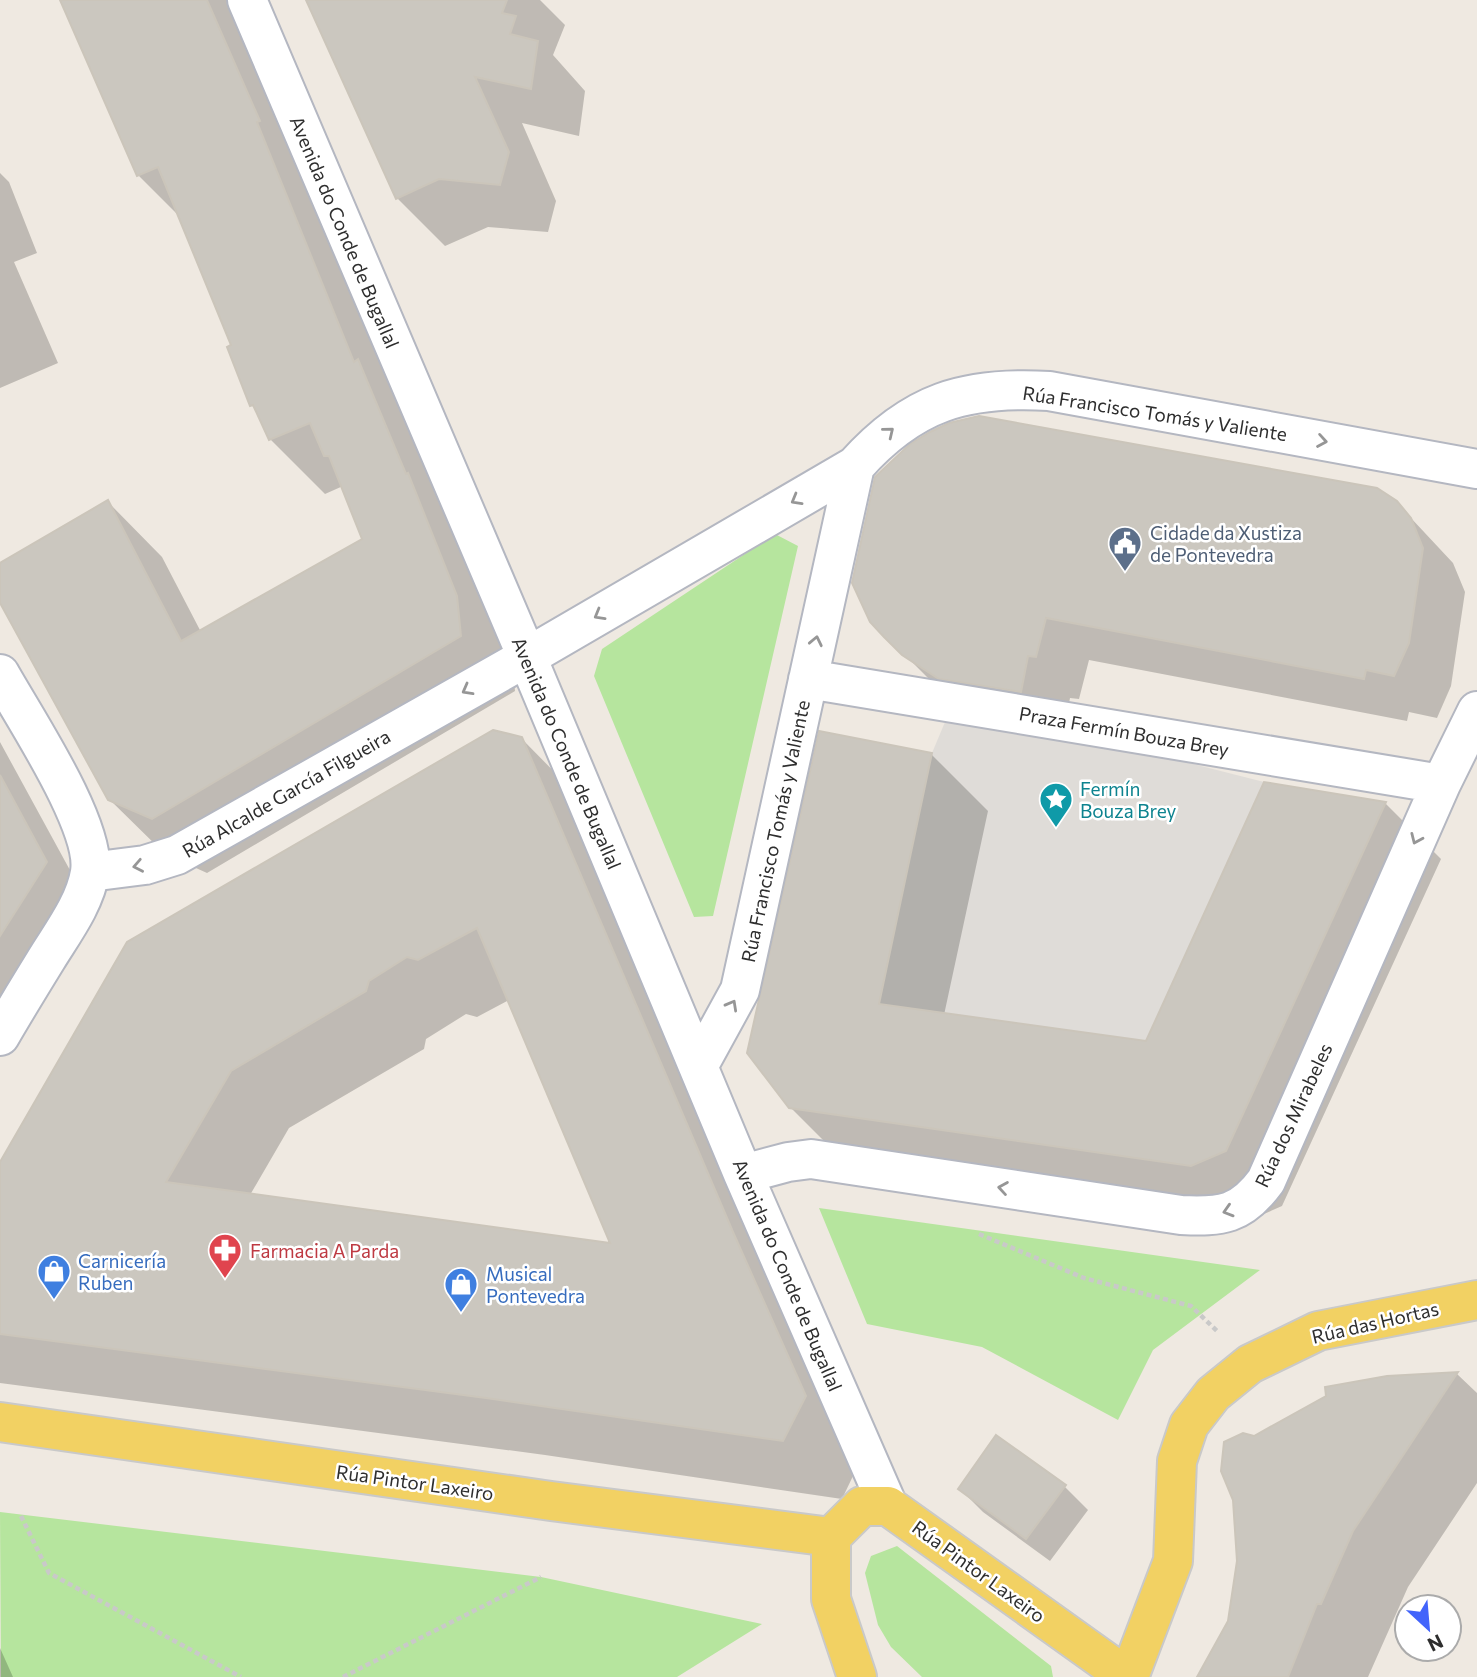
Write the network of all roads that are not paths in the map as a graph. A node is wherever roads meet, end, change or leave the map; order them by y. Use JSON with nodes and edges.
{"nodes":[{"id":1,"x":247,"y":0,"type":"edge"},
{"id":2,"x":855,"y":466,"type":"junction"},
{"id":3,"x":1477,"y":469,"type":"edge"},
{"id":4,"x":527,"y":657,"type":"junction"},
{"id":5,"x":0,"y":674,"type":"edge"},
{"id":6,"x":808,"y":678,"type":"junction"},
{"id":7,"x":1477,"y":711,"type":"edge"},
{"id":8,"x":1441,"y":784,"type":"junction"},
{"id":9,"x":90,"y":872,"type":"junction"},
{"id":10,"x":0,"y":1036,"type":"edge"},
{"id":11,"x":699,"y":1065,"type":"junction"},
{"id":12,"x":743,"y":1174,"type":"junction"},
{"id":13,"x":1477,"y":1300,"type":"edge"},
{"id":14,"x":0,"y":1422,"type":"edge"},
{"id":15,"x":888,"y":1506,"type":"junction"},
{"id":16,"x":831,"y":1537,"type":"junction"},
{"id":17,"x":851,"y":1677,"type":"edge"},
{"id":18,"x":857,"y":1677,"type":"edge"},
{"id":19,"x":1128,"y":1677,"type":"edge"}],
"edges":[{"from":1,"to":4,"type":"street","name":"Avenida do Conde de Bugallal"},
{"from":2,"to":3,"type":"street","name":"Rúa Francisco Tomás y Valiente","one_way":true},
{"from":2,"to":4,"type":"street","name":"Rúa Francisco Tomás y Valiente","one_way":true},
{"from":6,"to":2,"type":"street","name":"Rúa Francisco Tomás y Valiente","one_way":true},
{"from":4,"to":9,"type":"street","name":"Rúa Alcalde García Filgueira","one_way":true},
{"from":4,"to":11,"type":"street","name":"Avenida do Conde de Bugallal"},
{"from":5,"to":9,"type":"street"},
{"from":6,"to":8,"type":"street","name":"Praza Fermín Bouza Brey"},
{"from":11,"to":6,"type":"street","name":"Rúa Francisco Tomás y Valiente","one_way":true},
{"from":7,"to":8,"type":"street","name":"Rúa dos Mirabeles"},
{"from":8,"to":12,"type":"street","name":"Rúa dos Mirabeles","one_way":true},
{"from":9,"to":10,"type":"street"},
{"from":11,"to":12,"type":"street","name":"Avenida do Conde de Bugallal"},
{"from":12,"to":15,"type":"street","name":"Avenida do Conde de Bugallal"},
{"from":13,"to":19,"type":"main road","name":"Rúa das Hortas"},
{"from":14,"to":16,"type":"main road","name":"Rúa Pintor Laxeiro"},
{"from":15,"to":16,"type":"main road"},
{"from":15,"to":19,"type":"main road","name":"Rúa Pintor Laxeiro"},
{"from":16,"to":18,"type":"main road"},
{"from":17,"to":18,"type":"street"}]}
